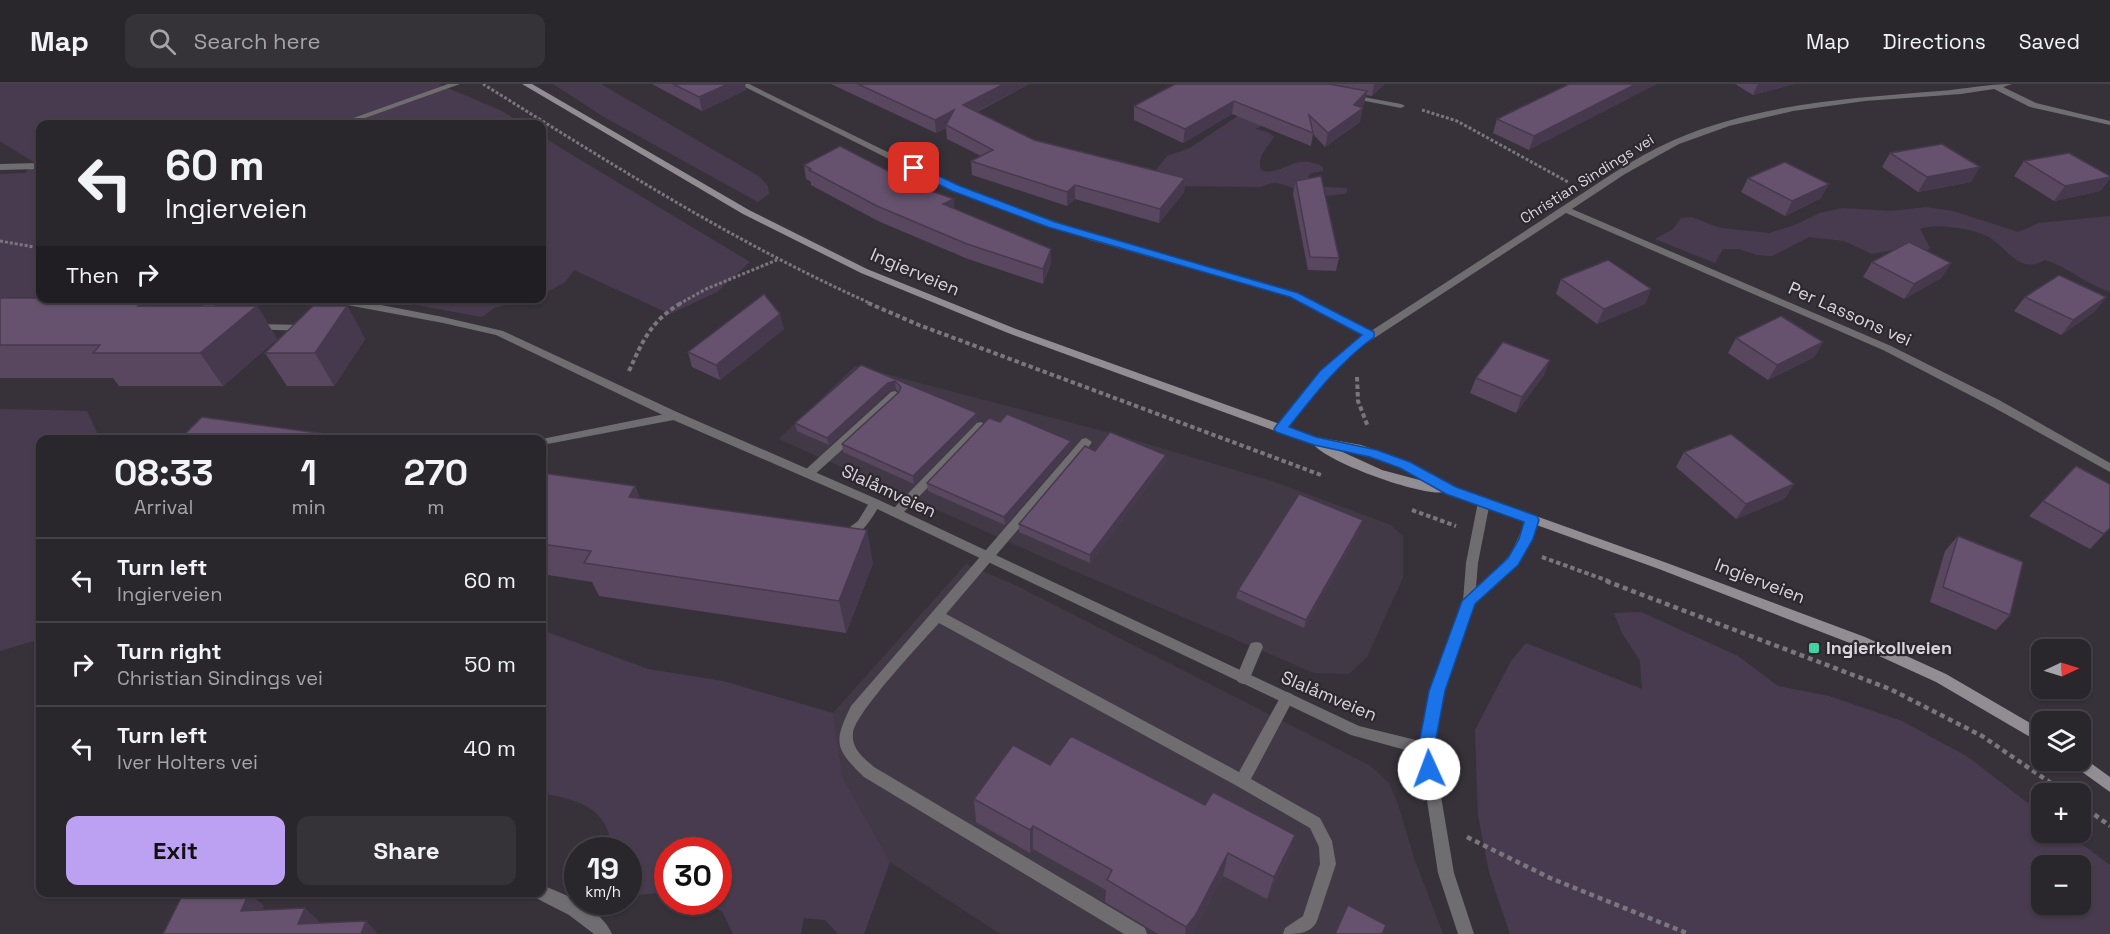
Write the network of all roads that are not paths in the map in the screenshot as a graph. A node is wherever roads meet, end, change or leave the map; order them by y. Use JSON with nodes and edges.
{"nodes":[{"id":1,"x":456,"y":84,"type":"edge"},
{"id":2,"x":526,"y":84,"type":"edge"},
{"id":3,"x":742,"y":84,"type":"edge"},
{"id":4,"x":2008,"y":84,"type":"edge"},
{"id":5,"x":1996,"y":87,"type":"junction"},
{"id":6,"x":1337,"y":94,"type":"edge"},
{"id":7,"x":1401,"y":106,"type":"road end"},
{"id":8,"x":352,"y":120,"type":"edge"},
{"id":9,"x":2110,"y":123,"type":"edge"},
{"id":10,"x":36,"y":166,"type":"edge"},
{"id":11,"x":0,"y":167,"type":"edge"},
{"id":12,"x":1567,"y":210,"type":"junction"},
{"id":13,"x":212,"y":303,"type":"edge"},
{"id":14,"x":353,"y":303,"type":"edge"},
{"id":15,"x":182,"y":321,"type":"edge"},
{"id":16,"x":246,"y":327,"type":"edge"},
{"id":17,"x":316,"y":328,"type":"edge"},
{"id":18,"x":1370,"y":335,"type":"junction"},
{"id":19,"x":895,"y":396,"type":"edge"},
{"id":20,"x":675,"y":416,"type":"junction"},
{"id":21,"x":981,"y":426,"type":"edge"},
{"id":22,"x":1281,"y":429,"type":"junction"},
{"id":23,"x":546,"y":440,"type":"edge"},
{"id":24,"x":1314,"y":441,"type":"junction"},
{"id":25,"x":1086,"y":442,"type":"dead end"},
{"id":26,"x":2110,"y":468,"type":"edge"},
{"id":27,"x":808,"y":474,"type":"junction"},
{"id":28,"x":1451,"y":490,"type":"junction"},
{"id":29,"x":1484,"y":502,"type":"junction"},
{"id":30,"x":875,"y":503,"type":"junction"},
{"id":31,"x":896,"y":513,"type":"junction"},
{"id":32,"x":1532,"y":520,"type":"junction"},
{"id":33,"x":829,"y":539,"type":"edge"},
{"id":34,"x":986,"y":556,"type":"junction"},
{"id":35,"x":1469,"y":601,"type":"junction"},
{"id":36,"x":936,"y":615,"type":"junction"},
{"id":37,"x":1256,"y":647,"type":"dead end"},
{"id":38,"x":1244,"y":678,"type":"junction"},
{"id":39,"x":1287,"y":698,"type":"junction"},
{"id":40,"x":2031,"y":731,"type":"edge"},
{"id":41,"x":1426,"y":749,"type":"junction"},
{"id":42,"x":2091,"y":771,"type":"edge"},
{"id":43,"x":1242,"y":781,"type":"junction"},
{"id":44,"x":2110,"y":785,"type":"edge"},
{"id":45,"x":546,"y":895,"type":"edge"},
{"id":46,"x":604,"y":934,"type":"edge"},
{"id":47,"x":1139,"y":934,"type":"edge"},
{"id":48,"x":1291,"y":934,"type":"edge"},
{"id":49,"x":1466,"y":934,"type":"edge"}],
"edges":[{"from":1,"to":8,"type":"street"},
{"from":2,"to":22,"type":"main road","name":"Ingierveien"},
{"from":3,"to":18,"type":"street"},
{"from":4,"to":5,"type":"street","name":"Christian Sindings vei"},
{"from":5,"to":9,"type":"street"},
{"from":5,"to":12,"type":"street","name":"Christian Sindings vei"},
{"from":6,"to":7,"type":"street"},
{"from":10,"to":11,"type":"street"},
{"from":12,"to":18,"type":"street","name":"Christian Sindings vei"},
{"from":12,"to":26,"type":"street","name":"Per Lassons vei"},
{"from":13,"to":15,"type":"street"},
{"from":14,"to":20,"type":"street","name":"Slalåmveien"},
{"from":16,"to":17,"type":"street"},
{"from":18,"to":22,"type":"street","name":"Christian Sindings vei"},
{"from":19,"to":27,"type":"street"},
{"from":20,"to":23,"type":"street"},
{"from":20,"to":27,"type":"street","name":"Slalåmveien"},
{"from":21,"to":31,"type":"street"},
{"from":22,"to":24,"type":"main road","name":"Ingierveien"},
{"from":24,"to":28,"type":"main road","name":"Ingierveien"},
{"from":24,"to":28,"type":"main road","name":"Ingierveien"},
{"from":25,"to":34,"type":"street"},
{"from":27,"to":30,"type":"street","name":"Slalåmveien"},
{"from":28,"to":29,"type":"main road","name":"Ingierveien"},
{"from":29,"to":32,"type":"main road","name":"Ingierveien"},
{"from":29,"to":35,"type":"street"},
{"from":30,"to":31,"type":"street","name":"Slalåmveien"},
{"from":30,"to":33,"type":"street"},
{"from":31,"to":34,"type":"street","name":"Slalåmveien"},
{"from":32,"to":35,"type":"street"},
{"from":32,"to":40,"type":"main road","name":"Ingierveien"},
{"from":34,"to":36,"type":"street"},
{"from":34,"to":38,"type":"street","name":"Slalåmveien"},
{"from":35,"to":41,"type":"street"},
{"from":36,"to":43,"type":"street"},
{"from":36,"to":47,"type":"street"},
{"from":37,"to":38,"type":"street"},
{"from":38,"to":39,"type":"street","name":"Slalåmveien"},
{"from":39,"to":41,"type":"street","name":"Slalåmveien"},
{"from":39,"to":43,"type":"street"},
{"from":41,"to":49,"type":"street"},
{"from":42,"to":44,"type":"main road"},
{"from":43,"to":48,"type":"street"},
{"from":45,"to":46,"type":"street"}]}
